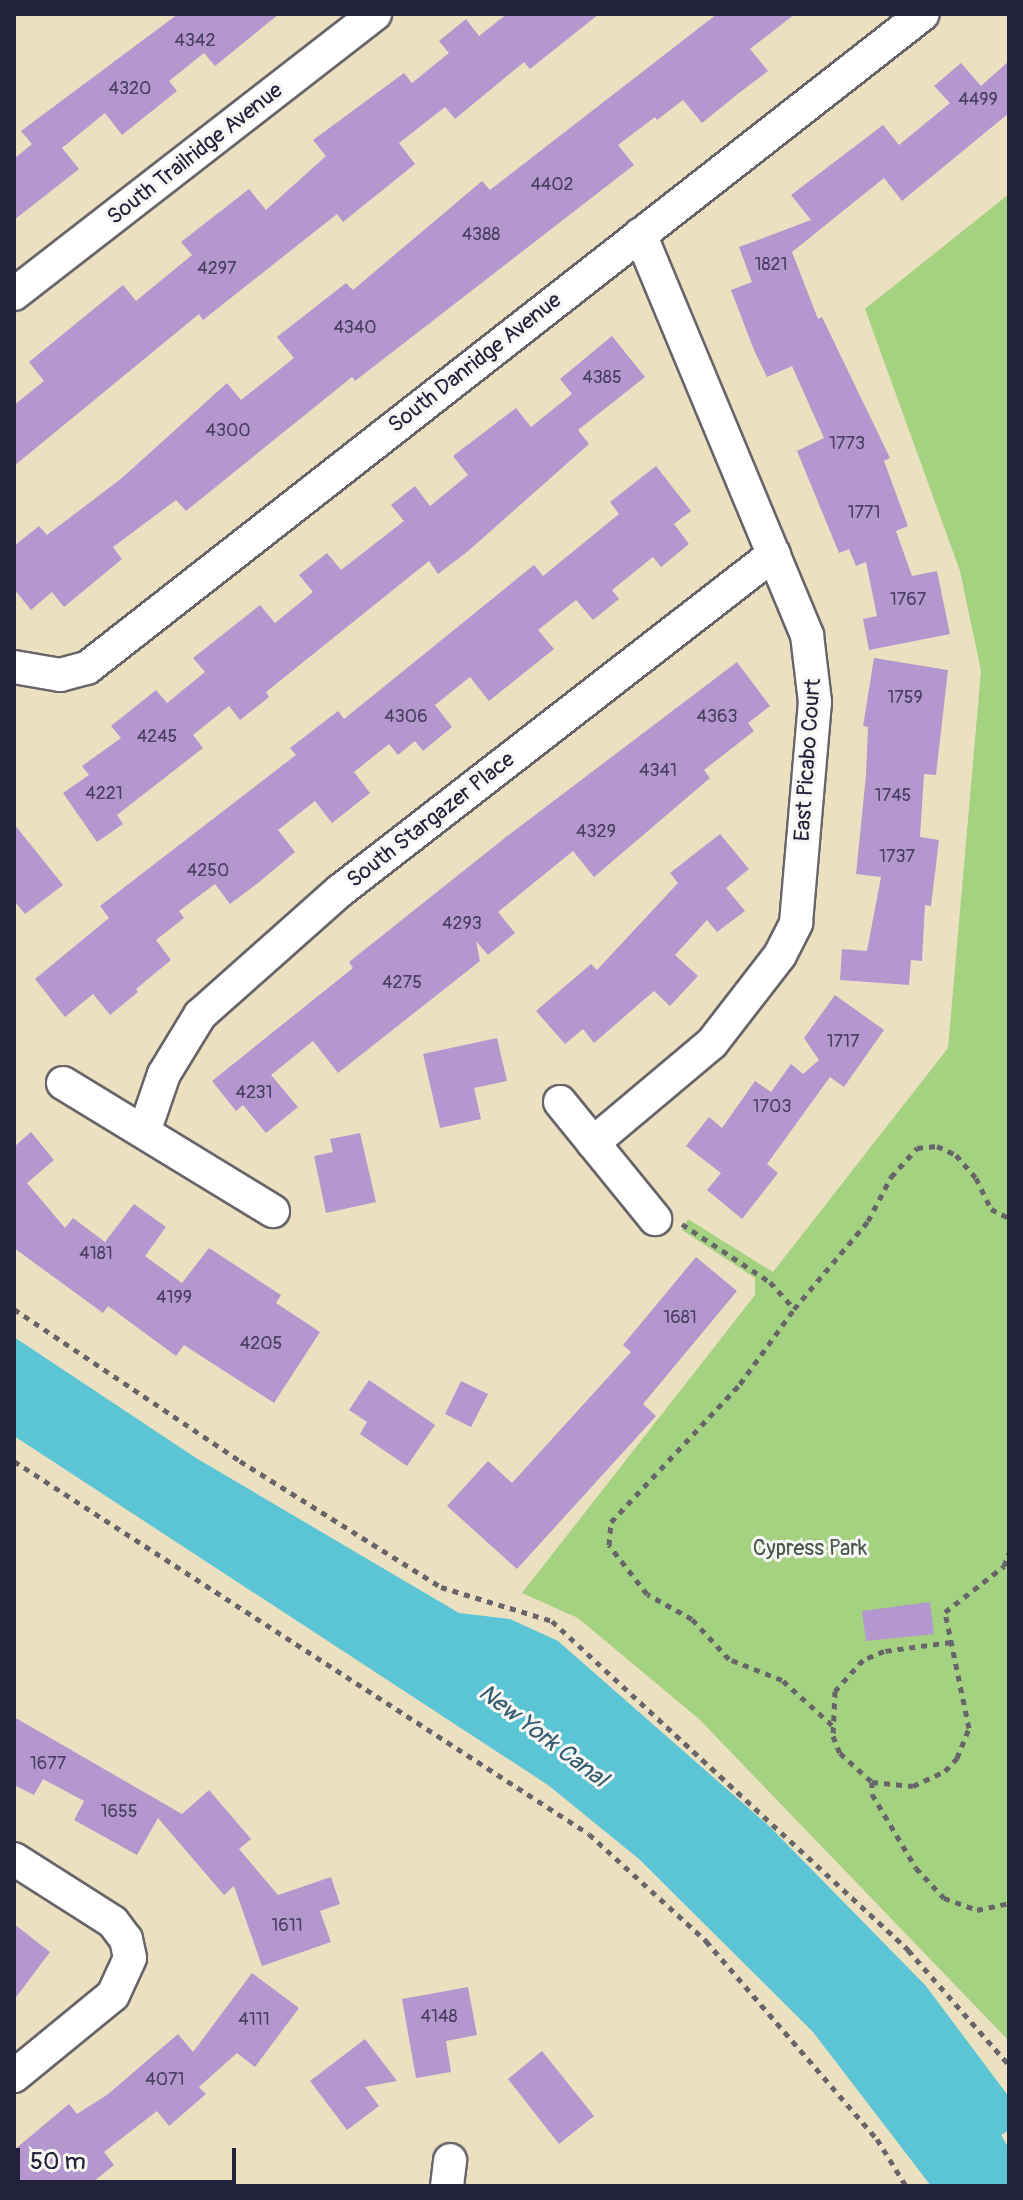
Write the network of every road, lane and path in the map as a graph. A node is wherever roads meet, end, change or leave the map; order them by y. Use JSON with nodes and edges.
{"nodes":[{"id":1,"x":375,"y":14,"type":"edge"},
{"id":2,"x":923,"y":14,"type":"edge"},
{"id":3,"x":640,"y":234,"type":"junction"},
{"id":4,"x":14,"y":294,"type":"edge"},
{"id":5,"x":774,"y":554,"type":"junction"},
{"id":6,"x":14,"y":667,"type":"edge"},
{"id":7,"x":63,"y":1083,"type":"dead end"},
{"id":8,"x":560,"y":1102,"type":"dead end"},
{"id":9,"x":144,"y":1132,"type":"junction"},
{"id":10,"x":593,"y":1143,"type":"junction"},
{"id":11,"x":273,"y":1211,"type":"dead end"},
{"id":12,"x":1009,"y":1218,"type":"edge"},
{"id":13,"x":668,"y":1221,"type":"joint"},
{"id":14,"x":14,"y":1309,"type":"edge"},
{"id":15,"x":794,"y":1309,"type":"junction"},
{"id":16,"x":14,"y":1461,"type":"edge"},
{"id":17,"x":1009,"y":1553,"type":"edge"},
{"id":18,"x":951,"y":1642,"type":"junction"},
{"id":19,"x":832,"y":1725,"type":"junction"},
{"id":20,"x":872,"y":1782,"type":"junction"},
{"id":21,"x":14,"y":1859,"type":"edge"},
{"id":22,"x":1009,"y":1903,"type":"edge"},
{"id":23,"x":1009,"y":2065,"type":"edge"},
{"id":24,"x":14,"y":2076,"type":"edge"},
{"id":25,"x":906,"y":2186,"type":"edge"}],
"edges":[{"from":1,"to":4,"type":"street","name":"South Trailridge Avenue"},
{"from":2,"to":3,"type":"street","name":"South Danridge Avenue"},
{"from":3,"to":5,"type":"street","name":"East Picabo Court"},
{"from":3,"to":6,"type":"street","name":"South Danridge Avenue"},
{"from":5,"to":9,"type":"street","name":"South Stargazer Place"},
{"from":5,"to":10,"type":"street","name":"East Picabo Court"},
{"from":7,"to":9,"type":"street"},
{"from":8,"to":10,"type":"street"},
{"from":9,"to":11,"type":"street"},
{"from":10,"to":13,"type":"street"},
{"from":12,"to":15,"type":"path"},
{"from":13,"to":15,"type":"path"},
{"from":14,"to":23,"type":"path"},
{"from":15,"to":19,"type":"path"},
{"from":16,"to":25,"type":"path"},
{"from":17,"to":18,"type":"path"},
{"from":18,"to":19,"type":"path"},
{"from":18,"to":20,"type":"path"},
{"from":19,"to":20,"type":"path"},
{"from":20,"to":22,"type":"path"},
{"from":21,"to":24,"type":"street"}]}
